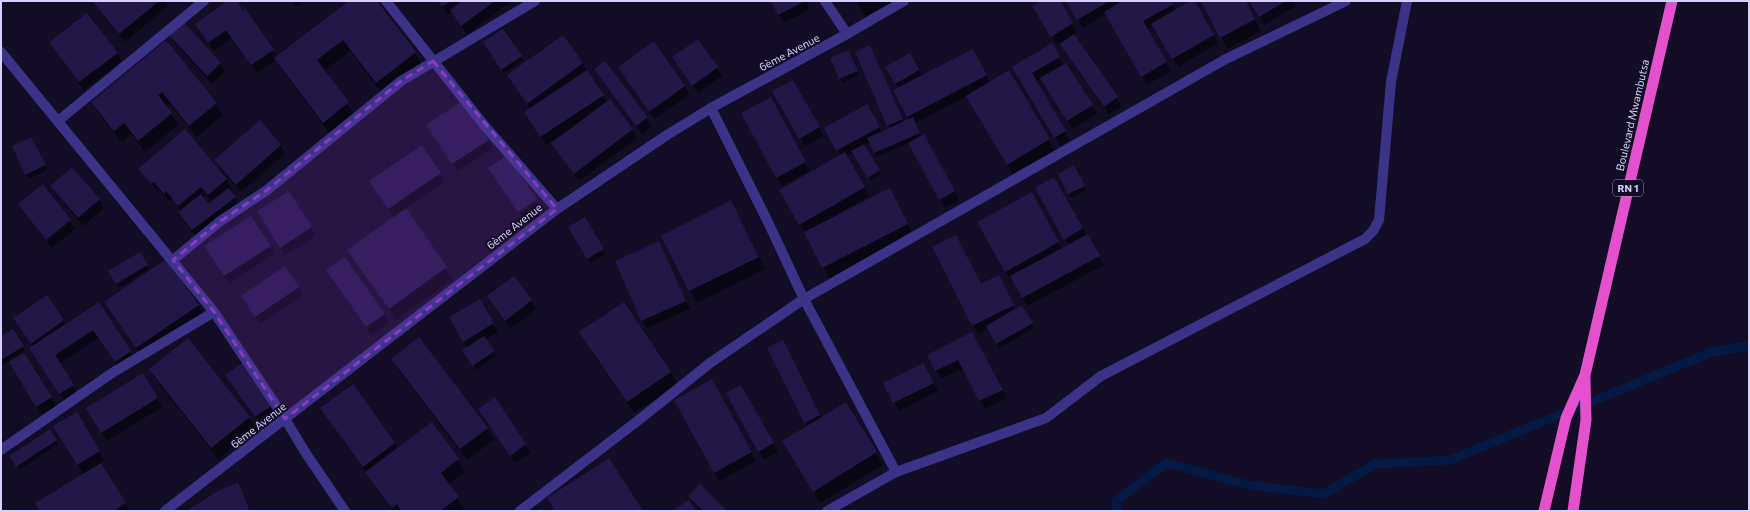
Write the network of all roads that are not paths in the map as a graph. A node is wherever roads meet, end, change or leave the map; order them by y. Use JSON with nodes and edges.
{"nodes":[{"id":1,"x":204,"y":1,"type":"edge"},
{"id":2,"x":386,"y":1,"type":"edge"},
{"id":3,"x":535,"y":1,"type":"edge"},
{"id":4,"x":825,"y":1,"type":"edge"},
{"id":5,"x":904,"y":1,"type":"edge"},
{"id":6,"x":1346,"y":1,"type":"edge"},
{"id":7,"x":1407,"y":1,"type":"edge"},
{"id":8,"x":1672,"y":1,"type":"edge"},
{"id":9,"x":847,"y":34,"type":"junction"},
{"id":10,"x":1,"y":52,"type":"edge"},
{"id":11,"x":433,"y":61,"type":"junction"},
{"id":12,"x":711,"y":108,"type":"junction"},
{"id":13,"x":58,"y":121,"type":"junction"},
{"id":14,"x":557,"y":209,"type":"junction"},
{"id":15,"x":173,"y":260,"type":"junction"},
{"id":16,"x":804,"y":299,"type":"junction"},
{"id":17,"x":214,"y":312,"type":"junction"},
{"id":18,"x":1585,"y":375,"type":"junction"},
{"id":19,"x":285,"y":419,"type":"junction"},
{"id":20,"x":1,"y":450,"type":"edge"},
{"id":21,"x":896,"y":472,"type":"junction"},
{"id":22,"x":522,"y":510,"type":"edge"},
{"id":23,"x":165,"y":511,"type":"edge"},
{"id":24,"x":345,"y":511,"type":"edge"},
{"id":25,"x":827,"y":511,"type":"edge"},
{"id":26,"x":1544,"y":511,"type":"edge"},
{"id":27,"x":1573,"y":511,"type":"edge"}],
"edges":[{"from":1,"to":13,"type":"street"},
{"from":2,"to":11,"type":"street"},
{"from":3,"to":11,"type":"street"},
{"from":4,"to":9,"type":"street"},
{"from":5,"to":9,"type":"street","name":"6ème Avenue"},
{"from":6,"to":16,"type":"street"},
{"from":7,"to":21,"type":"street"},
{"from":8,"to":18,"type":"highway","name":"Boulevard Mwambutsa","number":"RN 1"},
{"from":9,"to":12,"type":"street","name":"6ème Avenue"},
{"from":10,"to":13,"type":"street"},
{"from":11,"to":14,"type":"street"},
{"from":11,"to":15,"type":"street"},
{"from":12,"to":14,"type":"street","name":"6ème Avenue"},
{"from":12,"to":16,"type":"street"},
{"from":13,"to":15,"type":"street"},
{"from":14,"to":19,"type":"street","name":"6ème Avenue"},
{"from":15,"to":17,"type":"street"},
{"from":16,"to":21,"type":"street"},
{"from":16,"to":22,"type":"street"},
{"from":17,"to":19,"type":"street"},
{"from":17,"to":20,"type":"street"},
{"from":18,"to":26,"type":"highway","name":"Boulevard Mwambutsa","number":"RN 1"},
{"from":18,"to":27,"type":"highway","name":"Boulevard Mwambutsa","number":"RN 1"},
{"from":19,"to":23,"type":"street","name":"6ème Avenue"},
{"from":19,"to":24,"type":"street"},
{"from":21,"to":25,"type":"street"}]}
